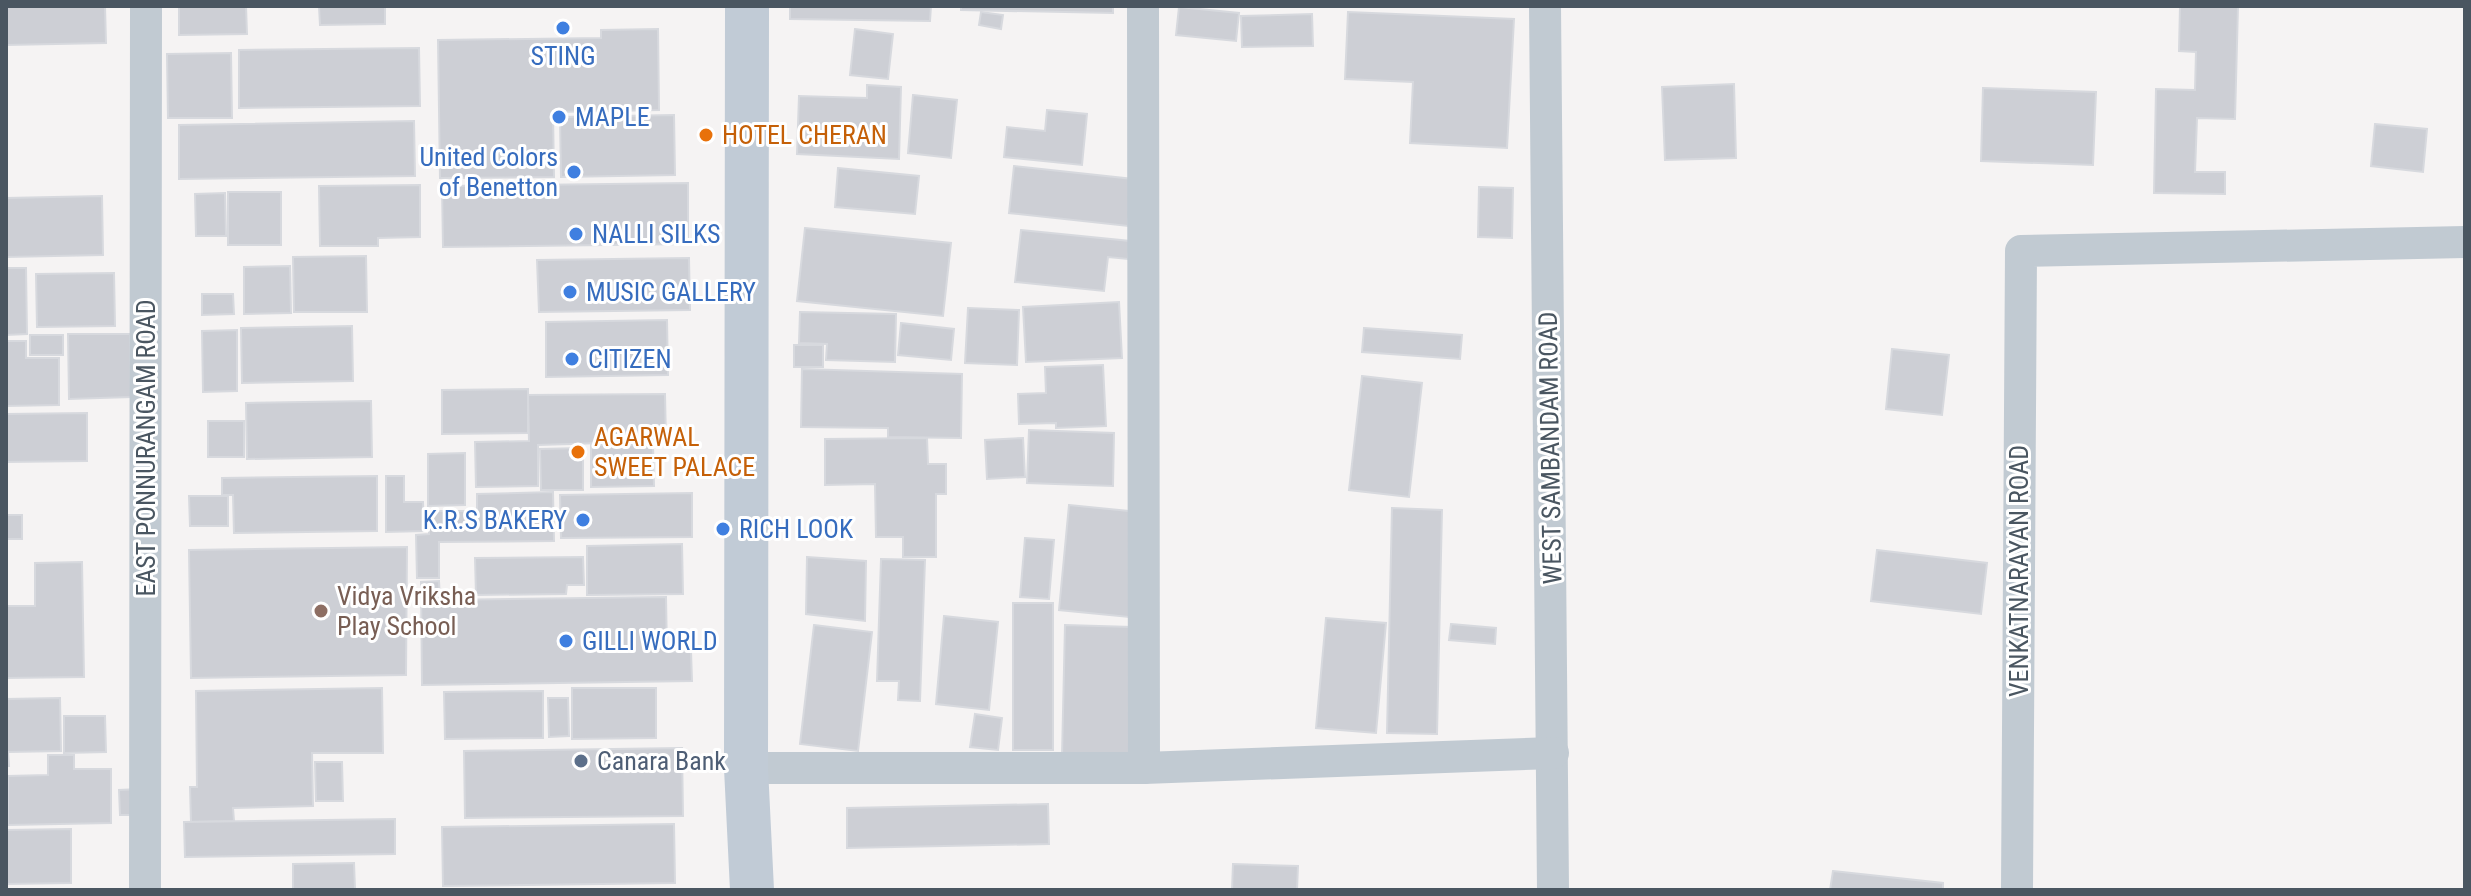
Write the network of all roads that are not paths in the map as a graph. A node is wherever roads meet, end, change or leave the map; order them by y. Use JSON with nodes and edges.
{"nodes":[{"id":1,"x":146,"y":6,"type":"edge"},
{"id":2,"x":747,"y":6,"type":"edge"},
{"id":3,"x":1143,"y":6,"type":"edge"},
{"id":4,"x":1545,"y":6,"type":"edge"},
{"id":5,"x":2465,"y":242,"type":"edge"},
{"id":6,"x":1553,"y":753,"type":"junction"},
{"id":7,"x":746,"y":768,"type":"junction"},
{"id":8,"x":1144,"y":768,"type":"junction"},
{"id":9,"x":145,"y":890,"type":"edge"},
{"id":10,"x":752,"y":890,"type":"edge"},
{"id":11,"x":1553,"y":890,"type":"edge"},
{"id":12,"x":2017,"y":890,"type":"edge"}],
"edges":[{"from":1,"to":9,"type":"street","name":"EAST PONNURANGAM ROAD"},
{"from":2,"to":7,"type":"main road"},
{"from":3,"to":8,"type":"street"},
{"from":4,"to":6,"type":"street","name":"WEST SAMBANDAM ROAD"},
{"from":5,"to":12,"type":"street","name":"VENKATNARAYAN ROAD"},
{"from":6,"to":8,"type":"street"},
{"from":6,"to":11,"type":"street","name":"WEST SAMBANDAM ROAD"},
{"from":7,"to":8,"type":"street"},
{"from":7,"to":10,"type":"main road"}]}
